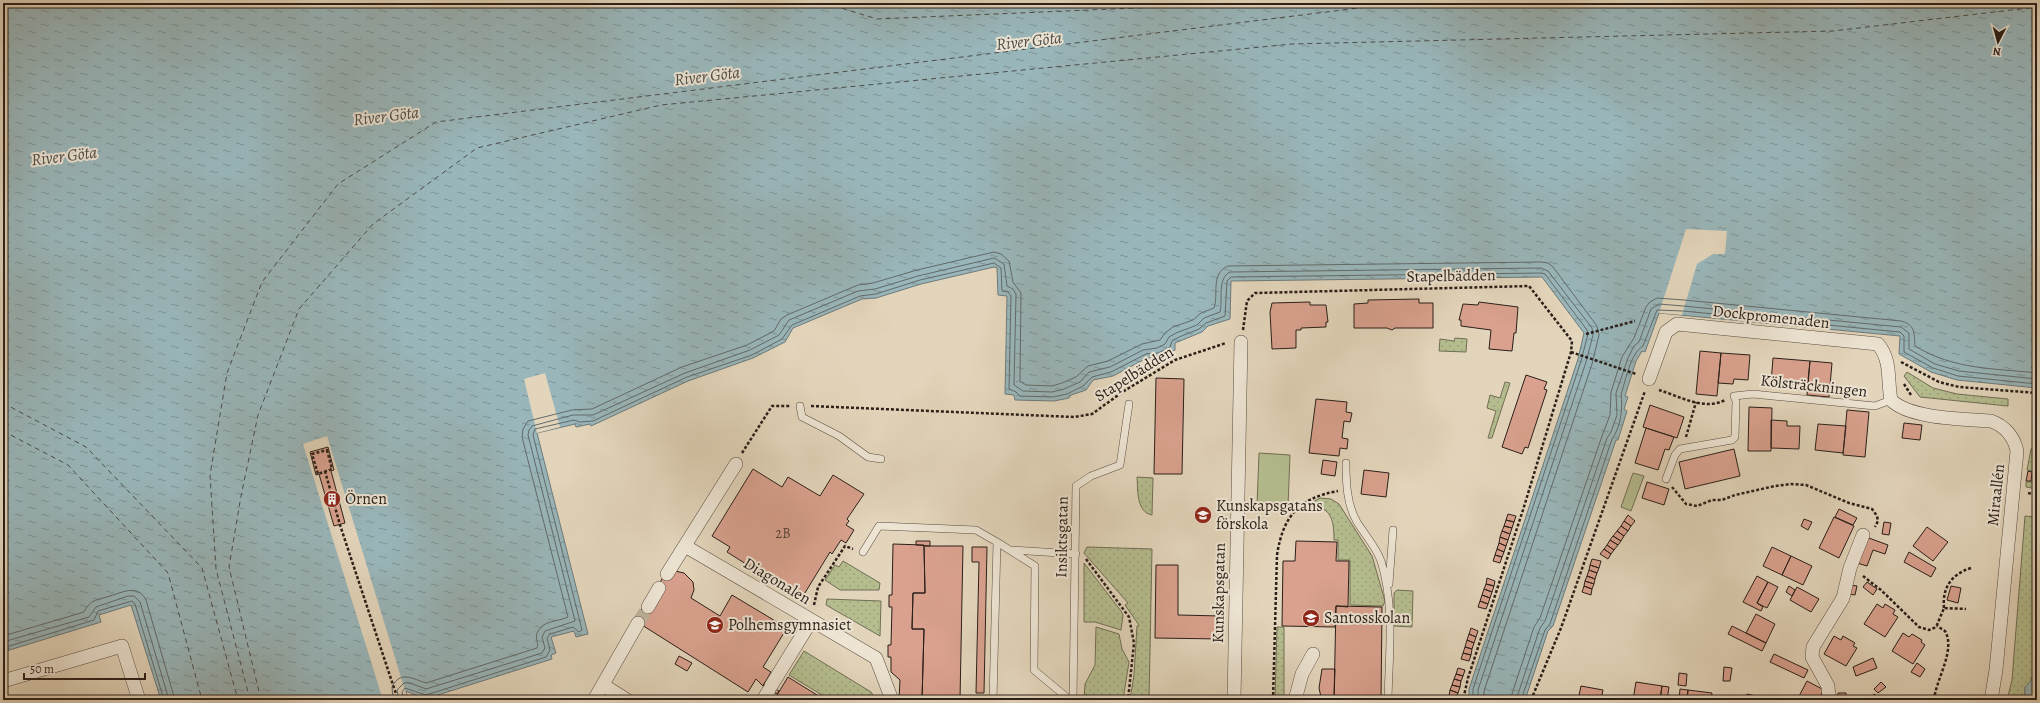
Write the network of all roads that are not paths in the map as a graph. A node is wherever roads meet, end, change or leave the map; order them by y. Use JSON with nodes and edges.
{"nodes":[{"id":1,"x":1241,"y":342,"type":"road end"},
{"id":2,"x":1645,"y":380,"type":"road end"},
{"id":3,"x":1890,"y":394,"type":"junction"},
{"id":4,"x":1129,"y":404,"type":"dead end"},
{"id":5,"x":800,"y":406,"type":"road end"},
{"id":6,"x":881,"y":459,"type":"dead end"},
{"id":7,"x":1346,"y":463,"type":"dead end"},
{"id":8,"x":736,"y":464,"type":"road end"},
{"id":9,"x":1666,"y":479,"type":"road end"},
{"id":10,"x":1393,"y":530,"type":"dead end"},
{"id":11,"x":1863,"y":535,"type":"road end"},
{"id":12,"x":997,"y":542,"type":"junction"},
{"id":13,"x":685,"y":546,"type":"junction"},
{"id":14,"x":1009,"y":550,"type":"junction"},
{"id":15,"x":863,"y":552,"type":"road end"},
{"id":16,"x":1076,"y":554,"type":"junction"},
{"id":17,"x":667,"y":574,"type":"dead end"},
{"id":18,"x":659,"y":588,"type":"dead end"},
{"id":19,"x":1388,"y":591,"type":"junction"},
{"id":20,"x":648,"y":606,"type":"tunnel mouth"},
{"id":21,"x":811,"y":621,"type":"junction"},
{"id":22,"x":638,"y":623,"type":"tunnel mouth"},
{"id":23,"x":1312,"y":654,"type":"dead end"},
{"id":24,"x":3,"y":681,"type":"edge"},
{"id":25,"x":603,"y":685,"type":"junction"},
{"id":26,"x":768,"y":692,"type":"edge"},
{"id":27,"x":139,"y":700,"type":"edge"},
{"id":28,"x":594,"y":700,"type":"edge"},
{"id":29,"x":627,"y":700,"type":"edge"},
{"id":30,"x":892,"y":700,"type":"edge"},
{"id":31,"x":993,"y":700,"type":"edge"},
{"id":32,"x":1070,"y":700,"type":"edge"},
{"id":33,"x":1073,"y":700,"type":"edge"},
{"id":34,"x":1234,"y":700,"type":"edge"},
{"id":35,"x":1295,"y":700,"type":"edge"},
{"id":36,"x":1388,"y":700,"type":"edge"},
{"id":37,"x":1829,"y":700,"type":"edge"},
{"id":38,"x":1991,"y":700,"type":"edge"}],
"edges":[{"from":1,"to":34,"type":"street","name":"Kunskapsgatan"},
{"from":2,"to":3,"type":"street","name":"Dockpromenaden"},
{"from":3,"to":9,"type":"lane","name":"Kölsträckningen"},
{"from":3,"to":38,"type":"street","name":"Miraallén"},
{"from":4,"to":16,"type":"lane","name":"Insiktsgatan"},
{"from":5,"to":6,"type":"lane"},
{"from":7,"to":19,"type":"lane"},
{"from":8,"to":13,"type":"street"},
{"from":10,"to":19,"type":"lane"},
{"from":11,"to":37,"type":"street"},
{"from":12,"to":14,"type":"lane"},
{"from":12,"to":15,"type":"lane"},
{"from":12,"to":31,"type":"lane"},
{"from":13,"to":17,"type":"street"},
{"from":13,"to":21,"type":"street","name":"Diagonalen"},
{"from":14,"to":16,"type":"lane"},
{"from":14,"to":32,"type":"lane"},
{"from":16,"to":33,"type":"lane","name":"Insiktsgatan"},
{"from":18,"to":20,"type":"street"},
{"from":19,"to":36,"type":"lane"},
{"from":21,"to":26,"type":"street"},
{"from":21,"to":30,"type":"street","name":"Diagonalen"},
{"from":22,"to":25,"type":"street"},
{"from":23,"to":35,"type":"street"},
{"from":24,"to":27,"type":"street"},
{"from":25,"to":28,"type":"street"},
{"from":25,"to":29,"type":"street"}]}
